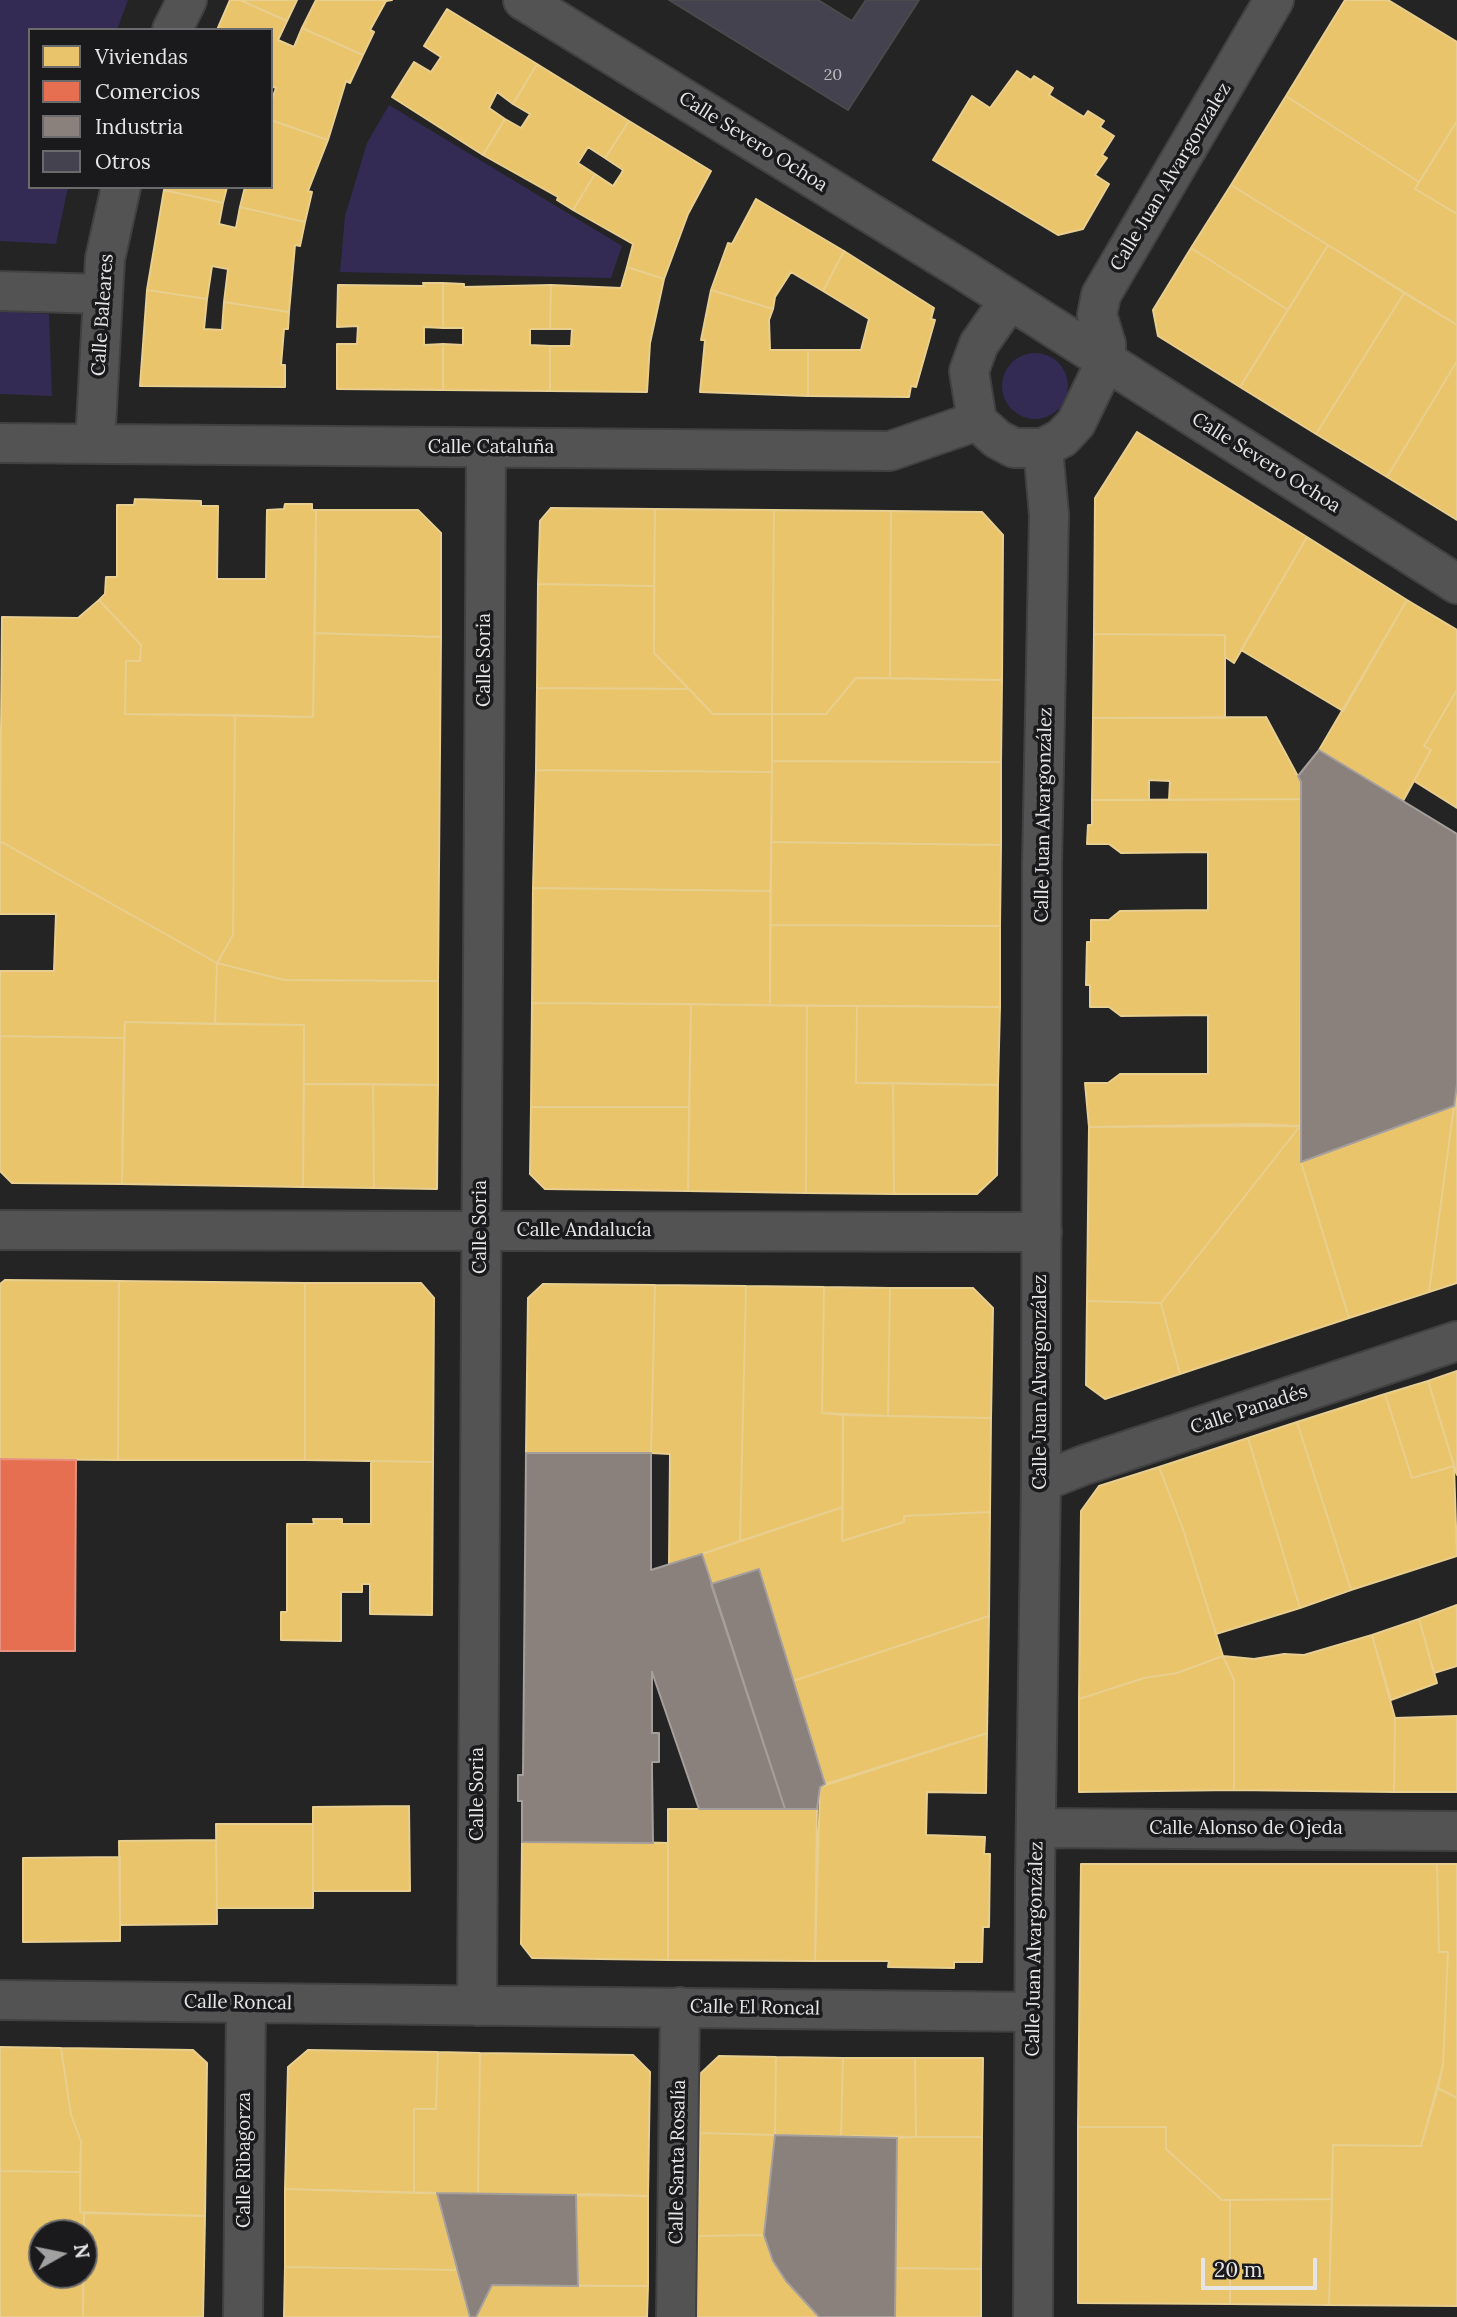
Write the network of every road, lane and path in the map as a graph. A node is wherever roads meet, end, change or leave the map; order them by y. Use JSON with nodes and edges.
{"nodes":[{"id":1,"x":187,"y":0,"type":"edge"},
{"id":2,"x":523,"y":0,"type":"edge"},
{"id":3,"x":1274,"y":0,"type":"edge"},
{"id":4,"x":173,"y":28,"type":"edge"},
{"id":5,"x":121,"y":189,"type":"edge"},
{"id":6,"x":0,"y":291,"type":"edge"},
{"id":7,"x":996,"y":292,"type":"junction"},
{"id":8,"x":103,"y":294,"type":"junction"},
{"id":9,"x":1090,"y":351,"type":"junction"},
{"id":10,"x":977,"y":421,"type":"junction"},
{"id":11,"x":0,"y":443,"type":"edge"},
{"id":12,"x":95,"y":444,"type":"junction"},
{"id":13,"x":1043,"y":448,"type":"junction"},
{"id":14,"x":486,"y":449,"type":"junction"},
{"id":15,"x":1457,"y":584,"type":"edge"},
{"id":16,"x":0,"y":1230,"type":"edge"},
{"id":17,"x":481,"y":1231,"type":"junction"},
{"id":18,"x":1042,"y":1232,"type":"junction"},
{"id":19,"x":1457,"y":1341,"type":"edge"},
{"id":20,"x":1041,"y":1482,"type":"junction"},
{"id":21,"x":1036,"y":1828,"type":"junction"},
{"id":22,"x":1457,"y":1831,"type":"edge"},
{"id":23,"x":0,"y":2000,"type":"edge"},
{"id":24,"x":246,"y":2003,"type":"junction"},
{"id":25,"x":477,"y":2006,"type":"junction"},
{"id":26,"x":680,"y":2007,"type":"junction"},
{"id":27,"x":1034,"y":2012,"type":"junction"},
{"id":28,"x":243,"y":2317,"type":"edge"},
{"id":29,"x":676,"y":2317,"type":"edge"},
{"id":30,"x":1032,"y":2317,"type":"edge"}],
"edges":[{"from":1,"to":4,"type":"street"},
{"from":2,"to":7,"type":"street","name":"Calle Severo Ochoa"},
{"from":3,"to":9,"type":"street","name":"Calle Juan Alvargonzalez"},
{"from":5,"to":8,"type":"street","name":"Calle Baleares"},
{"from":6,"to":8,"type":"street"},
{"from":7,"to":9,"type":"street","name":"Calle Severo Ochoa"},
{"from":7,"to":10,"type":"street"},
{"from":8,"to":12,"type":"street","name":"Calle Baleares"},
{"from":9,"to":13,"type":"street"},
{"from":9,"to":15,"type":"street","name":"Calle Severo Ochoa"},
{"from":10,"to":13,"type":"street"},
{"from":10,"to":14,"type":"street","name":"Calle Cataluña"},
{"from":11,"to":12,"type":"street","name":"Calle Cataluña"},
{"from":12,"to":14,"type":"street","name":"Calle Cataluña"},
{"from":13,"to":18,"type":"street","name":"Calle Juan Alvargonzález"},
{"from":14,"to":17,"type":"street","name":"Calle Soria"},
{"from":16,"to":17,"type":"street","name":"Calle Andalucía"},
{"from":17,"to":18,"type":"street","name":"Calle Andalucía"},
{"from":17,"to":25,"type":"street","name":"Calle Soria"},
{"from":18,"to":20,"type":"street","name":"Calle Juan Alvargonzález"},
{"from":19,"to":20,"type":"street","name":"Calle Panadés"},
{"from":20,"to":21,"type":"street","name":"Calle Juan Alvargonzález"},
{"from":21,"to":22,"type":"street","name":"Calle Alonso de Ojeda"},
{"from":21,"to":27,"type":"street","name":"Calle Juan Alvargonzález"},
{"from":23,"to":24,"type":"street","name":"Calle Roncal"},
{"from":24,"to":25,"type":"street","name":"Calle Roncal"},
{"from":24,"to":28,"type":"street","name":"Calle Ribagorza"},
{"from":25,"to":26,"type":"street","name":"Calle El Roncal"},
{"from":26,"to":27,"type":"street","name":"Calle El Roncal"},
{"from":26,"to":29,"type":"street","name":"Calle Santa Rosalía"},
{"from":27,"to":30,"type":"street","name":"Calle Juan Alvargonzález"}]}
